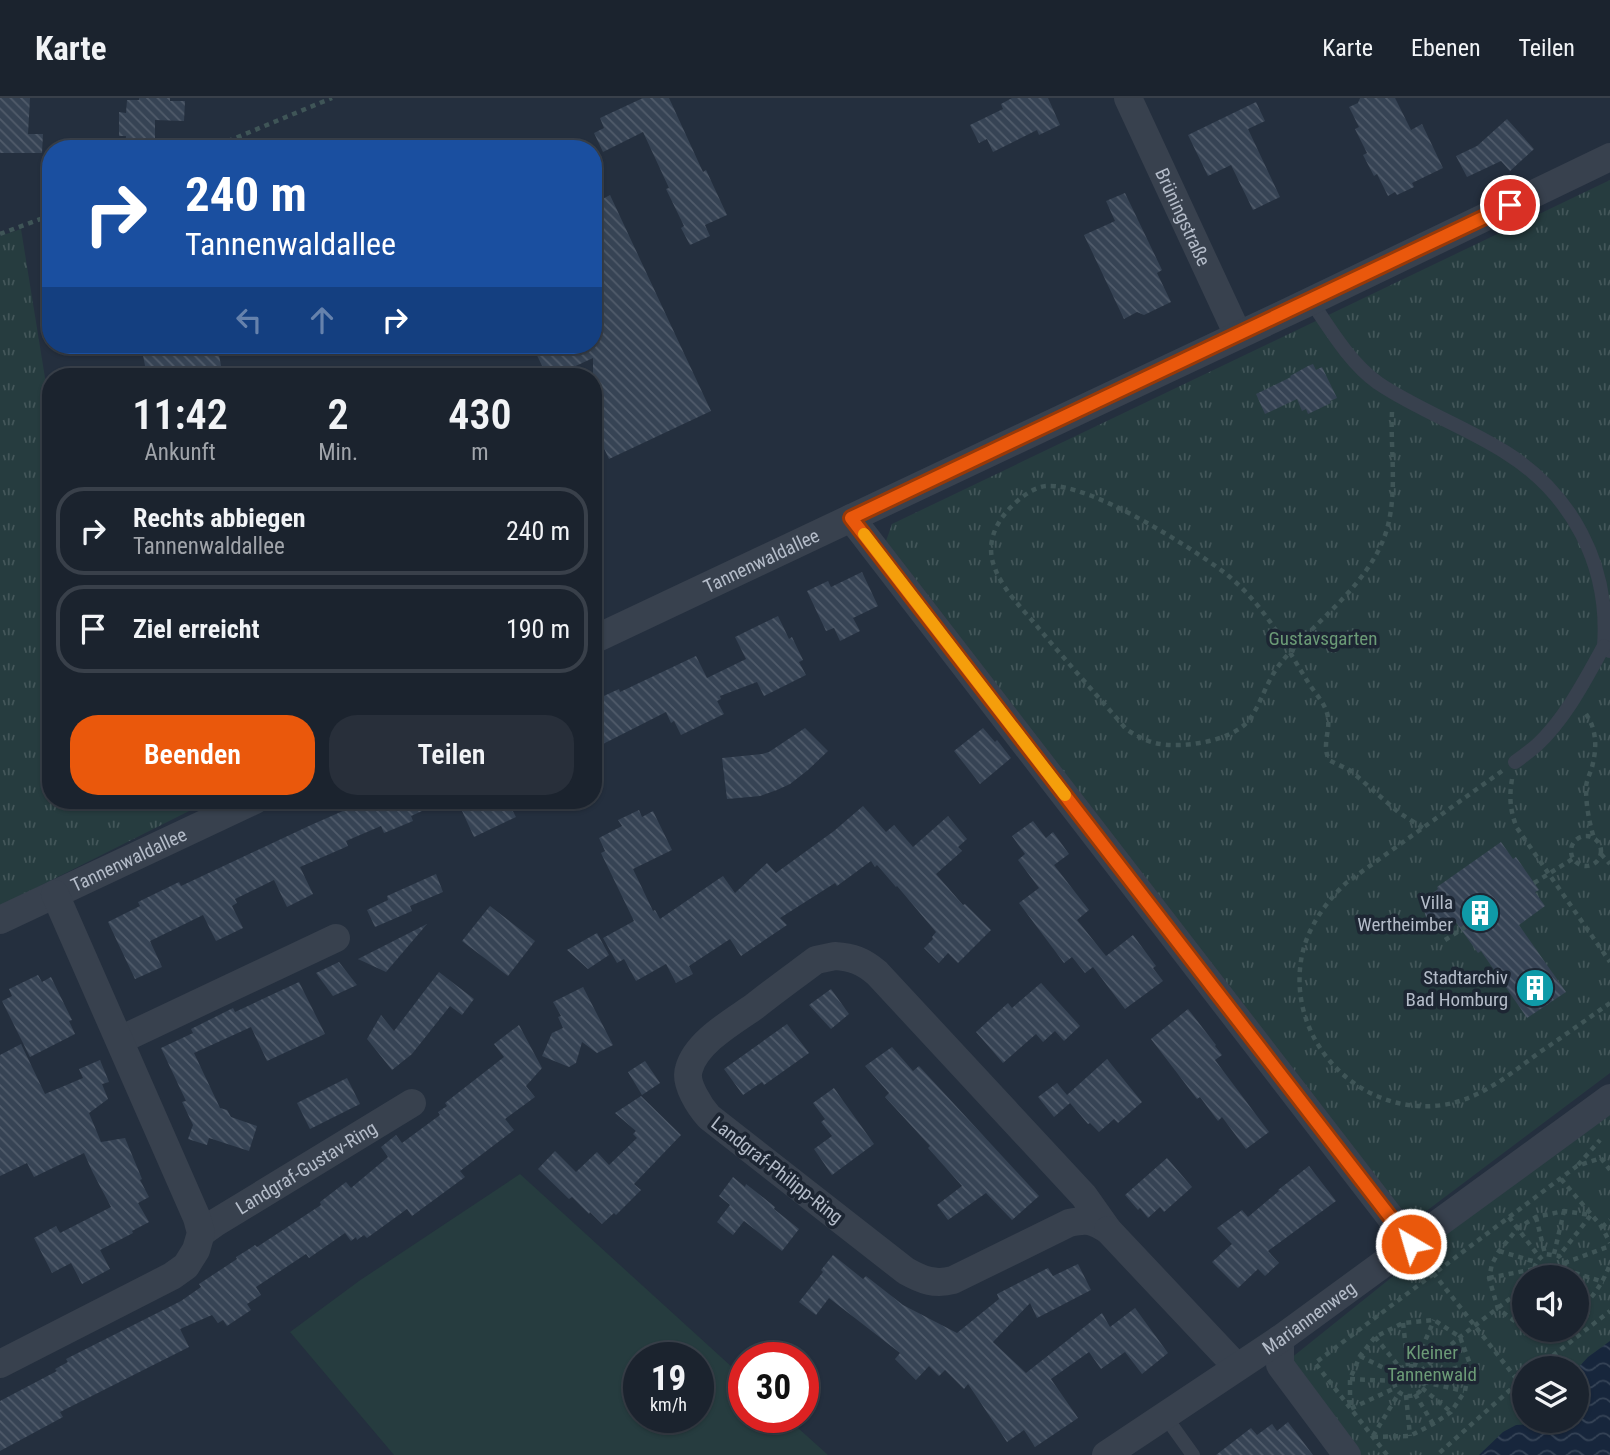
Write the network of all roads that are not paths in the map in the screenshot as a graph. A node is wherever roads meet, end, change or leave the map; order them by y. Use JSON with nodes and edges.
{"nodes":[{"id":1,"x":1128,"y":98,"type":"edge"},
{"id":2,"x":1610,"y":158,"type":"edge"},
{"id":3,"x":1311,"y":301,"type":"junction"},
{"id":4,"x":1238,"y":335,"type":"junction"},
{"id":5,"x":851,"y":518,"type":"junction"},
{"id":6,"x":602,"y":636,"type":"edge"},
{"id":7,"x":1607,"y":648,"type":"edge"},
{"id":8,"x":1515,"y":762,"type":"road end"},
{"id":9,"x":236,"y":809,"type":"edge"},
{"id":10,"x":55,"y":894,"type":"junction"},
{"id":11,"x":0,"y":920,"type":"edge"},
{"id":12,"x":336,"y":938,"type":"dead end"},
{"id":13,"x":120,"y":1040,"type":"junction"},
{"id":14,"x":1610,"y":1098,"type":"edge"},
{"id":15,"x":412,"y":1104,"type":"dead end"},
{"id":16,"x":1108,"y":1230,"type":"junction"},
{"id":17,"x":201,"y":1233,"type":"junction"},
{"id":18,"x":1411,"y":1244,"type":"junction"},
{"id":19,"x":1280,"y":1339,"type":"junction"},
{"id":20,"x":0,"y":1364,"type":"edge"},
{"id":21,"x":1237,"y":1367,"type":"junction"},
{"id":22,"x":1165,"y":1416,"type":"junction"},
{"id":23,"x":1106,"y":1455,"type":"edge"},
{"id":24,"x":1193,"y":1455,"type":"edge"},
{"id":25,"x":1348,"y":1455,"type":"edge"}],
"edges":[{"from":1,"to":4,"type":"street","name":"Brüningstraße"},
{"from":2,"to":3,"type":"street","name":"Tannenwaldallee"},
{"from":3,"to":4,"type":"street","name":"Tannenwaldallee"},
{"from":3,"to":7,"type":"lane"},
{"from":4,"to":5,"type":"street","name":"Tannenwaldallee"},
{"from":5,"to":6,"type":"street","name":"Tannenwaldallee"},
{"from":5,"to":18,"type":"street"},
{"from":7,"to":8,"type":"lane"},
{"from":9,"to":10,"type":"street","name":"Tannenwaldallee"},
{"from":10,"to":11,"type":"street","name":"Tannenwaldallee"},
{"from":10,"to":13,"type":"street"},
{"from":12,"to":13,"type":"street"},
{"from":13,"to":17,"type":"street"},
{"from":14,"to":18,"type":"street","name":"Mariannenweg"},
{"from":15,"to":17,"type":"street","name":"Landgraf-Gustav-Ring"},
{"from":16,"to":16,"type":"street","name":"Landgraf-Philipp-Ring"},
{"from":16,"to":21,"type":"street","name":"Landgraf-Philipp-Ring"},
{"from":17,"to":20,"type":"street"},
{"from":18,"to":19,"type":"street","name":"Mariannenweg"},
{"from":19,"to":21,"type":"street","name":"Mariannenweg"},
{"from":19,"to":25,"type":"street"},
{"from":21,"to":22,"type":"street","name":"Mariannenweg"},
{"from":22,"to":23,"type":"street","name":"Mariannenweg"},
{"from":22,"to":24,"type":"lane"}]}
